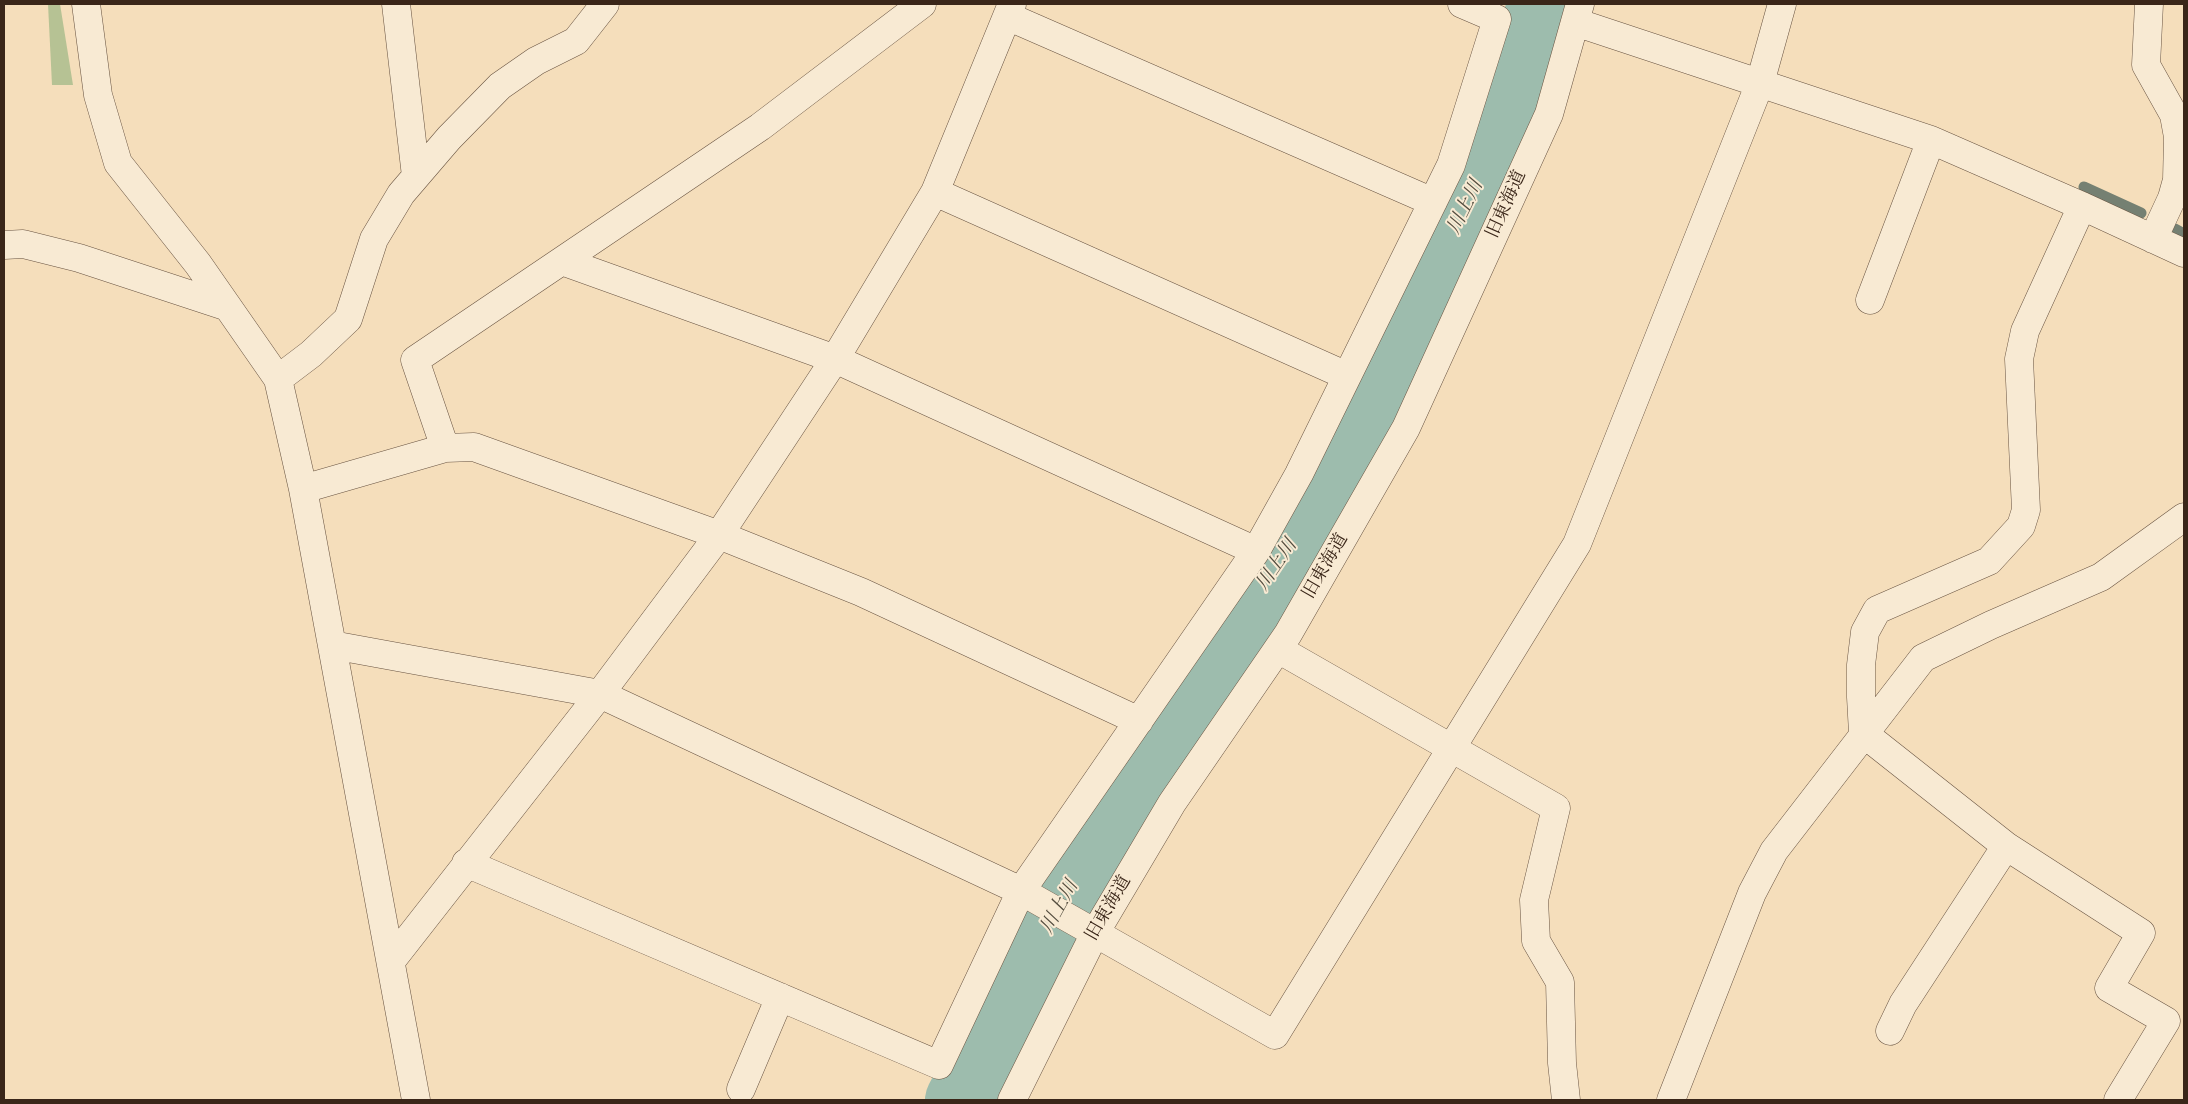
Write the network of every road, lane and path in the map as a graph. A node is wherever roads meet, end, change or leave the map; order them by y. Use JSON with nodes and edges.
{"nodes":[{"id":1,"x":86,"y":4,"type":"edge"},
{"id":2,"x":396,"y":4,"type":"edge"},
{"id":3,"x":605,"y":4,"type":"edge"},
{"id":4,"x":922,"y":4,"type":"edge"},
{"id":5,"x":1462,"y":4,"type":"edge"},
{"id":6,"x":1782,"y":4,"type":"edge"},
{"id":7,"x":2148,"y":4,"type":"edge"},
{"id":8,"x":1009,"y":10,"type":"edge"},
{"id":9,"x":1504,"y":11,"type":"edge"},
{"id":10,"x":1577,"y":13,"type":"edge"},
{"id":11,"x":1760,"y":83,"type":"junction"},
{"id":12,"x":2173,"y":97,"type":"edge"},
{"id":13,"x":1931,"y":140,"type":"junction"},
{"id":14,"x":416,"y":176,"type":"junction"},
{"id":15,"x":934,"y":192,"type":"junction"},
{"id":16,"x":1433,"y":202,"type":"junction"},
{"id":17,"x":2082,"y":206,"type":"junction"},
{"id":18,"x":2153,"y":239,"type":"junction"},
{"id":19,"x":4,"y":246,"type":"edge"},
{"id":20,"x":2184,"y":254,"type":"edge"},
{"id":21,"x":562,"y":261,"type":"junction"},
{"id":22,"x":1870,"y":300,"type":"dead end"},
{"id":23,"x":228,"y":307,"type":"junction"},
{"id":24,"x":835,"y":359,"type":"junction"},
{"id":25,"x":1347,"y":376,"type":"junction"},
{"id":26,"x":278,"y":379,"type":"junction"},
{"id":27,"x":445,"y":448,"type":"junction"},
{"id":28,"x":303,"y":489,"type":"junction"},
{"id":29,"x":2184,"y":517,"type":"edge"},
{"id":30,"x":720,"y":535,"type":"junction"},
{"id":31,"x":1256,"y":551,"type":"junction"},
{"id":32,"x":332,"y":645,"type":"junction"},
{"id":33,"x":1278,"y":649,"type":"junction"},
{"id":34,"x":600,"y":694,"type":"junction"},
{"id":35,"x":1139,"y":721,"type":"junction"},
{"id":36,"x":1863,"y":733,"type":"junction"},
{"id":37,"x":1453,"y":748,"type":"junction"},
{"id":38,"x":2006,"y":846,"type":"junction"},
{"id":39,"x":466,"y":863,"type":"junction"},
{"id":40,"x":1026,"y":893,"type":"junction"},
{"id":41,"x":1084,"y":927,"type":"junction"},
{"id":42,"x":390,"y":960,"type":"junction"},
{"id":43,"x":780,"y":997,"type":"junction"},
{"id":44,"x":1890,"y":1031,"type":"dead end"},
{"id":45,"x":741,"y":1089,"type":"dead end"},
{"id":46,"x":416,"y":1100,"type":"edge"},
{"id":47,"x":1012,"y":1100,"type":"edge"},
{"id":48,"x":1566,"y":1100,"type":"edge"},
{"id":49,"x":1671,"y":1100,"type":"edge"},
{"id":50,"x":2118,"y":1100,"type":"edge"}],
"edges":[{"from":1,"to":23,"type":"street"},
{"from":2,"to":14,"type":"street"},
{"from":3,"to":14,"type":"street"},
{"from":4,"to":21,"type":"street"},
{"from":5,"to":9,"type":"street"},
{"from":6,"to":11,"type":"street"},
{"from":7,"to":12,"type":"street"},
{"from":8,"to":15,"type":"street"},
{"from":8,"to":16,"type":"street"},
{"from":9,"to":16,"type":"street"},
{"from":10,"to":11,"type":"street"},
{"from":10,"to":33,"type":"street","name":"旧東海道"},
{"from":11,"to":13,"type":"street"},
{"from":11,"to":37,"type":"street"},
{"from":12,"to":18,"type":"street"},
{"from":13,"to":17,"type":"street"},
{"from":13,"to":22,"type":"street"},
{"from":14,"to":26,"type":"street"},
{"from":15,"to":24,"type":"street"},
{"from":15,"to":25,"type":"street"},
{"from":16,"to":25,"type":"street"},
{"from":17,"to":18,"type":"street"},
{"from":17,"to":36,"type":"street"},
{"from":18,"to":20,"type":"street"},
{"from":19,"to":23,"type":"street"},
{"from":21,"to":24,"type":"street"},
{"from":21,"to":27,"type":"street"},
{"from":23,"to":26,"type":"street"},
{"from":24,"to":30,"type":"street"},
{"from":24,"to":31,"type":"street"},
{"from":25,"to":31,"type":"street"},
{"from":26,"to":28,"type":"street"},
{"from":27,"to":28,"type":"street"},
{"from":27,"to":30,"type":"street"},
{"from":28,"to":32,"type":"street"},
{"from":29,"to":36,"type":"street"},
{"from":30,"to":34,"type":"street"},
{"from":30,"to":35,"type":"street"},
{"from":31,"to":35,"type":"street"},
{"from":32,"to":34,"type":"street"},
{"from":32,"to":42,"type":"street"},
{"from":33,"to":37,"type":"street"},
{"from":33,"to":41,"type":"street","name":"旧東海道"},
{"from":34,"to":39,"type":"street"},
{"from":34,"to":40,"type":"street"},
{"from":35,"to":40,"type":"street"},
{"from":36,"to":38,"type":"street"},
{"from":36,"to":49,"type":"street"},
{"from":37,"to":41,"type":"street"},
{"from":37,"to":48,"type":"street"},
{"from":38,"to":44,"type":"street"},
{"from":38,"to":50,"type":"street"},
{"from":39,"to":42,"type":"street"},
{"from":39,"to":43,"type":"street"},
{"from":40,"to":41,"type":"street"},
{"from":40,"to":43,"type":"street"},
{"from":41,"to":47,"type":"street","name":"旧東海道"},
{"from":42,"to":46,"type":"street"},
{"from":43,"to":45,"type":"street"}]}
